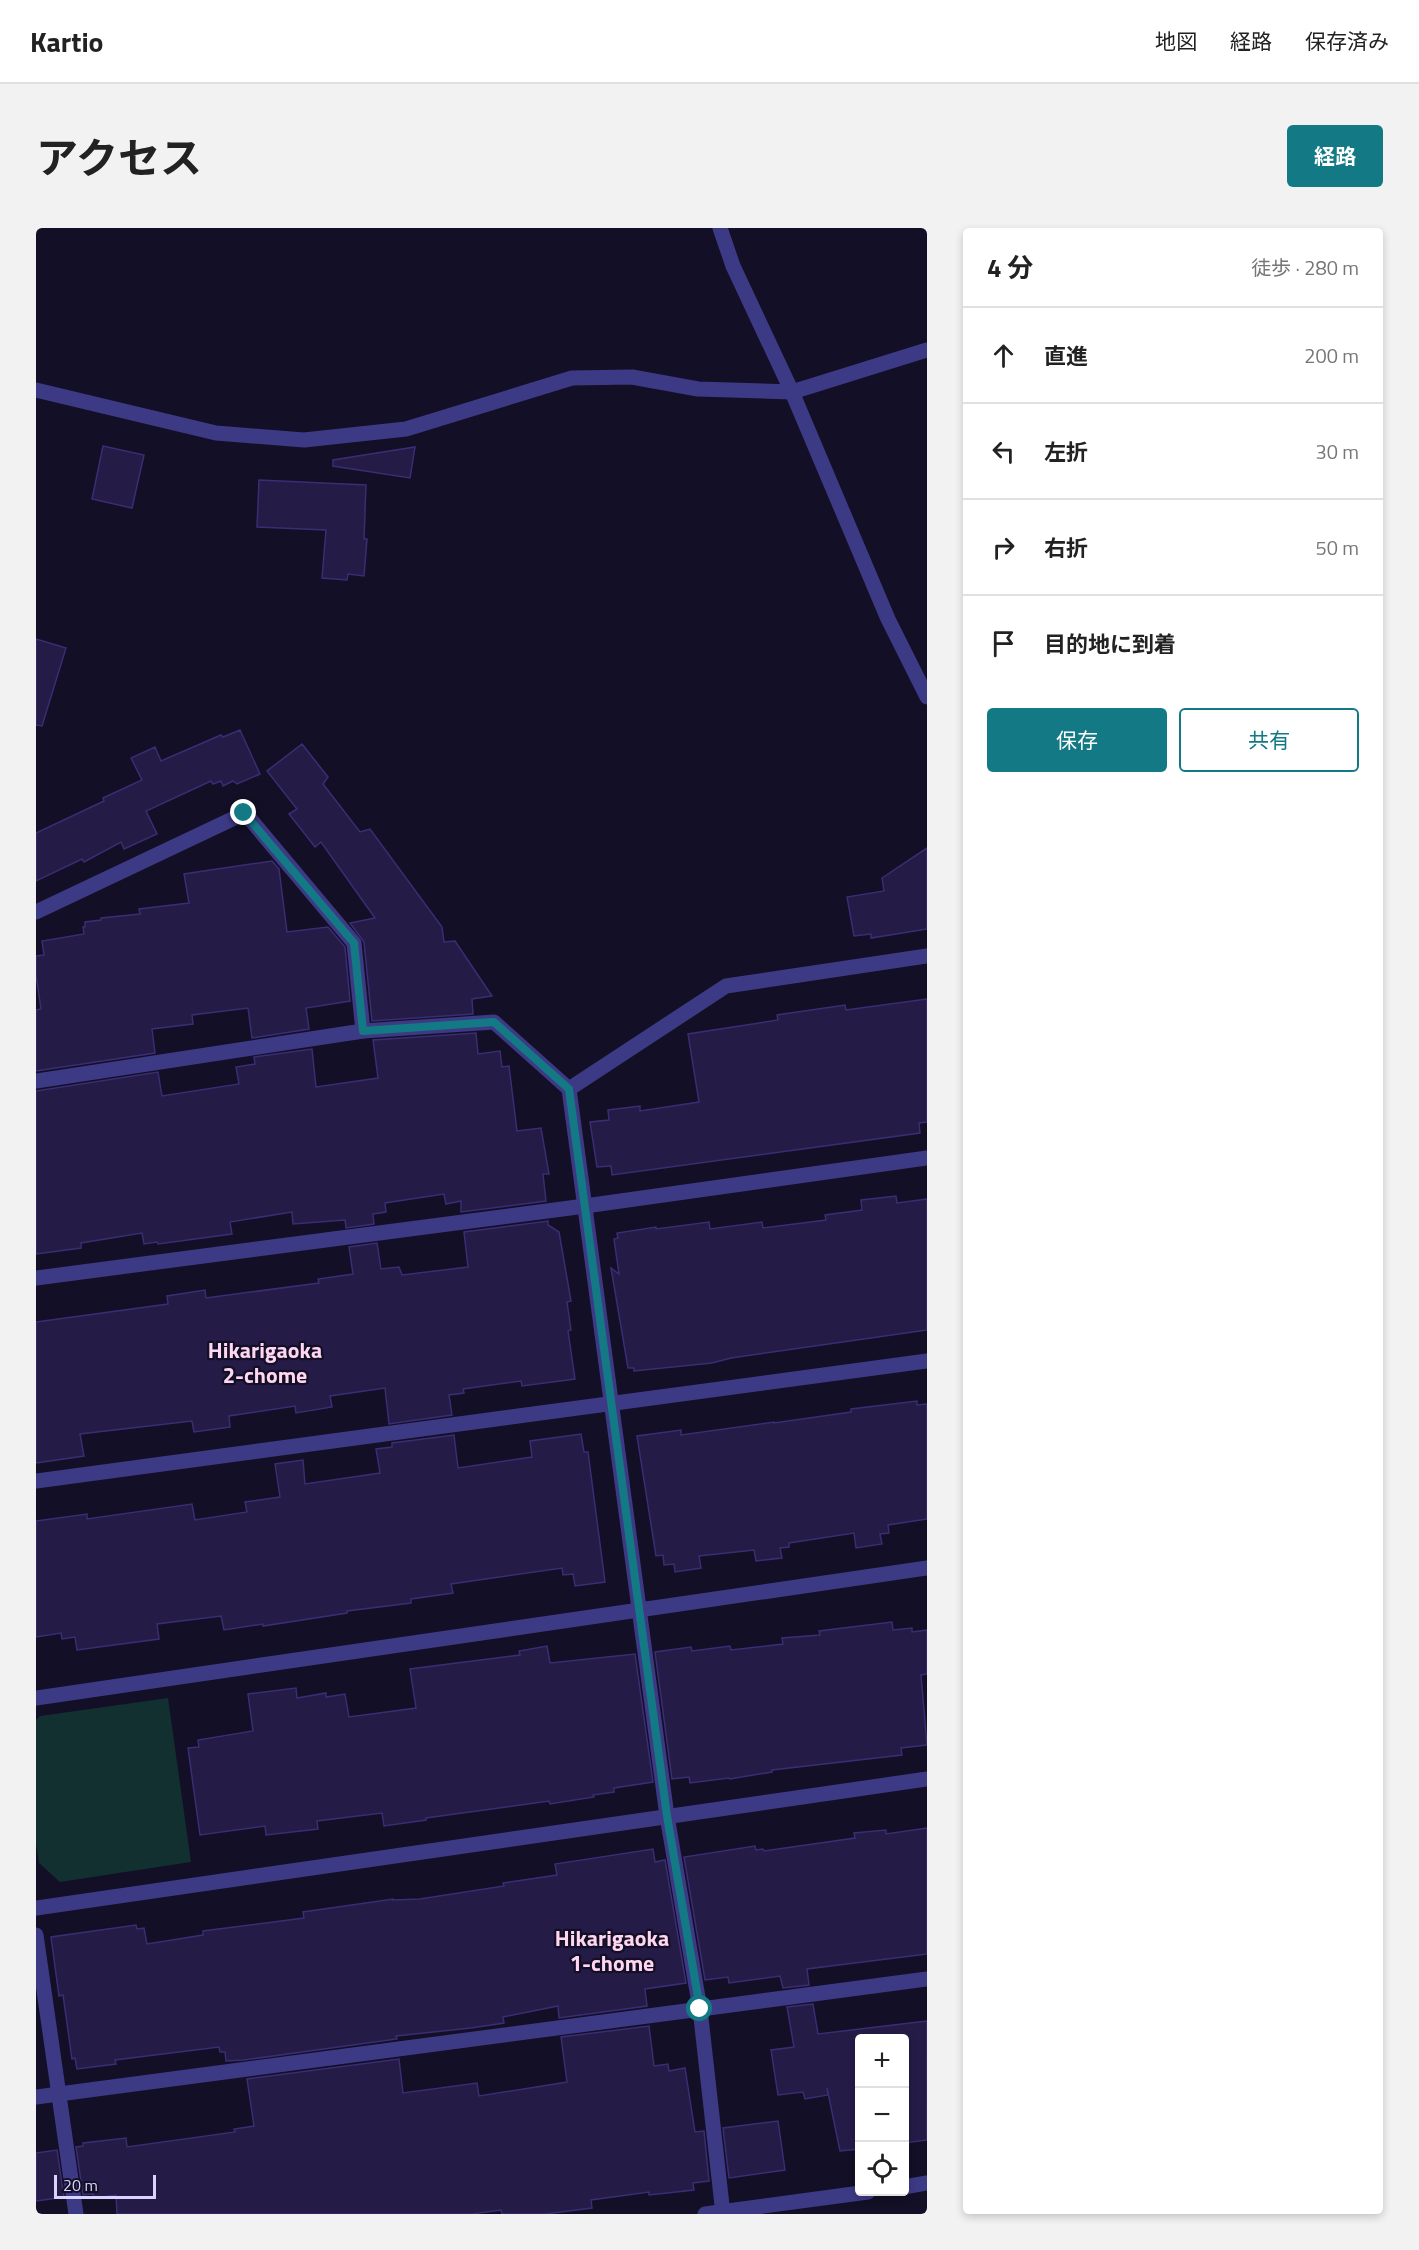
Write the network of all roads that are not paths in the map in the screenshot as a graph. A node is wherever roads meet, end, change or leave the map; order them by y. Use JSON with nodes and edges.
{"nodes":[{"id":1,"x":720,"y":228,"type":"edge"},
{"id":2,"x":927,"y":350,"type":"edge"},
{"id":3,"x":36,"y":390,"type":"edge"},
{"id":4,"x":792,"y":392,"type":"junction"},
{"id":5,"x":927,"y":697,"type":"edge"},
{"id":6,"x":36,"y":912,"type":"edge"},
{"id":7,"x":927,"y":956,"type":"edge"},
{"id":8,"x":363,"y":1031,"type":"junction"},
{"id":9,"x":36,"y":1081,"type":"edge"},
{"id":10,"x":569,"y":1089,"type":"junction"},
{"id":11,"x":927,"y":1158,"type":"edge"},
{"id":12,"x":585,"y":1206,"type":"junction"},
{"id":13,"x":36,"y":1278,"type":"edge"},
{"id":14,"x":927,"y":1361,"type":"edge"},
{"id":15,"x":613,"y":1404,"type":"junction"},
{"id":16,"x":36,"y":1481,"type":"edge"},
{"id":17,"x":927,"y":1568,"type":"edge"},
{"id":18,"x":640,"y":1610,"type":"junction"},
{"id":19,"x":36,"y":1698,"type":"edge"},
{"id":20,"x":927,"y":1779,"type":"edge"},
{"id":21,"x":667,"y":1816,"type":"junction"},
{"id":22,"x":36,"y":1908,"type":"edge"},
{"id":23,"x":36,"y":1935,"type":"edge"},
{"id":24,"x":927,"y":1979,"type":"edge"},
{"id":25,"x":700,"y":2009,"type":"junction"},
{"id":26,"x":59,"y":2094,"type":"junction"},
{"id":27,"x":36,"y":2097,"type":"edge"},
{"id":28,"x":927,"y":2183,"type":"edge"},
{"id":29,"x":909,"y":2186,"type":"edge"},
{"id":30,"x":855,"y":2194,"type":"edge"},
{"id":31,"x":723,"y":2213,"type":"edge"},
{"id":32,"x":76,"y":2214,"type":"edge"},
{"id":33,"x":705,"y":2214,"type":"edge"}],
"edges":[{"from":1,"to":4,"type":"street"},
{"from":2,"to":4,"type":"street"},
{"from":3,"to":4,"type":"street"},
{"from":4,"to":5,"type":"street"},
{"from":6,"to":8,"type":"street"},
{"from":7,"to":10,"type":"street"},
{"from":8,"to":9,"type":"street"},
{"from":8,"to":10,"type":"street"},
{"from":10,"to":12,"type":"street"},
{"from":11,"to":12,"type":"street"},
{"from":12,"to":13,"type":"street"},
{"from":12,"to":15,"type":"street"},
{"from":14,"to":15,"type":"street"},
{"from":15,"to":16,"type":"street"},
{"from":15,"to":18,"type":"street"},
{"from":17,"to":18,"type":"street"},
{"from":18,"to":19,"type":"street"},
{"from":18,"to":21,"type":"street"},
{"from":20,"to":21,"type":"street"},
{"from":21,"to":22,"type":"street"},
{"from":21,"to":25,"type":"street"},
{"from":23,"to":26,"type":"street"},
{"from":24,"to":25,"type":"street"},
{"from":25,"to":26,"type":"street"},
{"from":25,"to":31,"type":"street"},
{"from":26,"to":27,"type":"street"},
{"from":26,"to":32,"type":"street"},
{"from":28,"to":29,"type":"street"},
{"from":30,"to":31,"type":"street"},
{"from":31,"to":33,"type":"street"}]}
